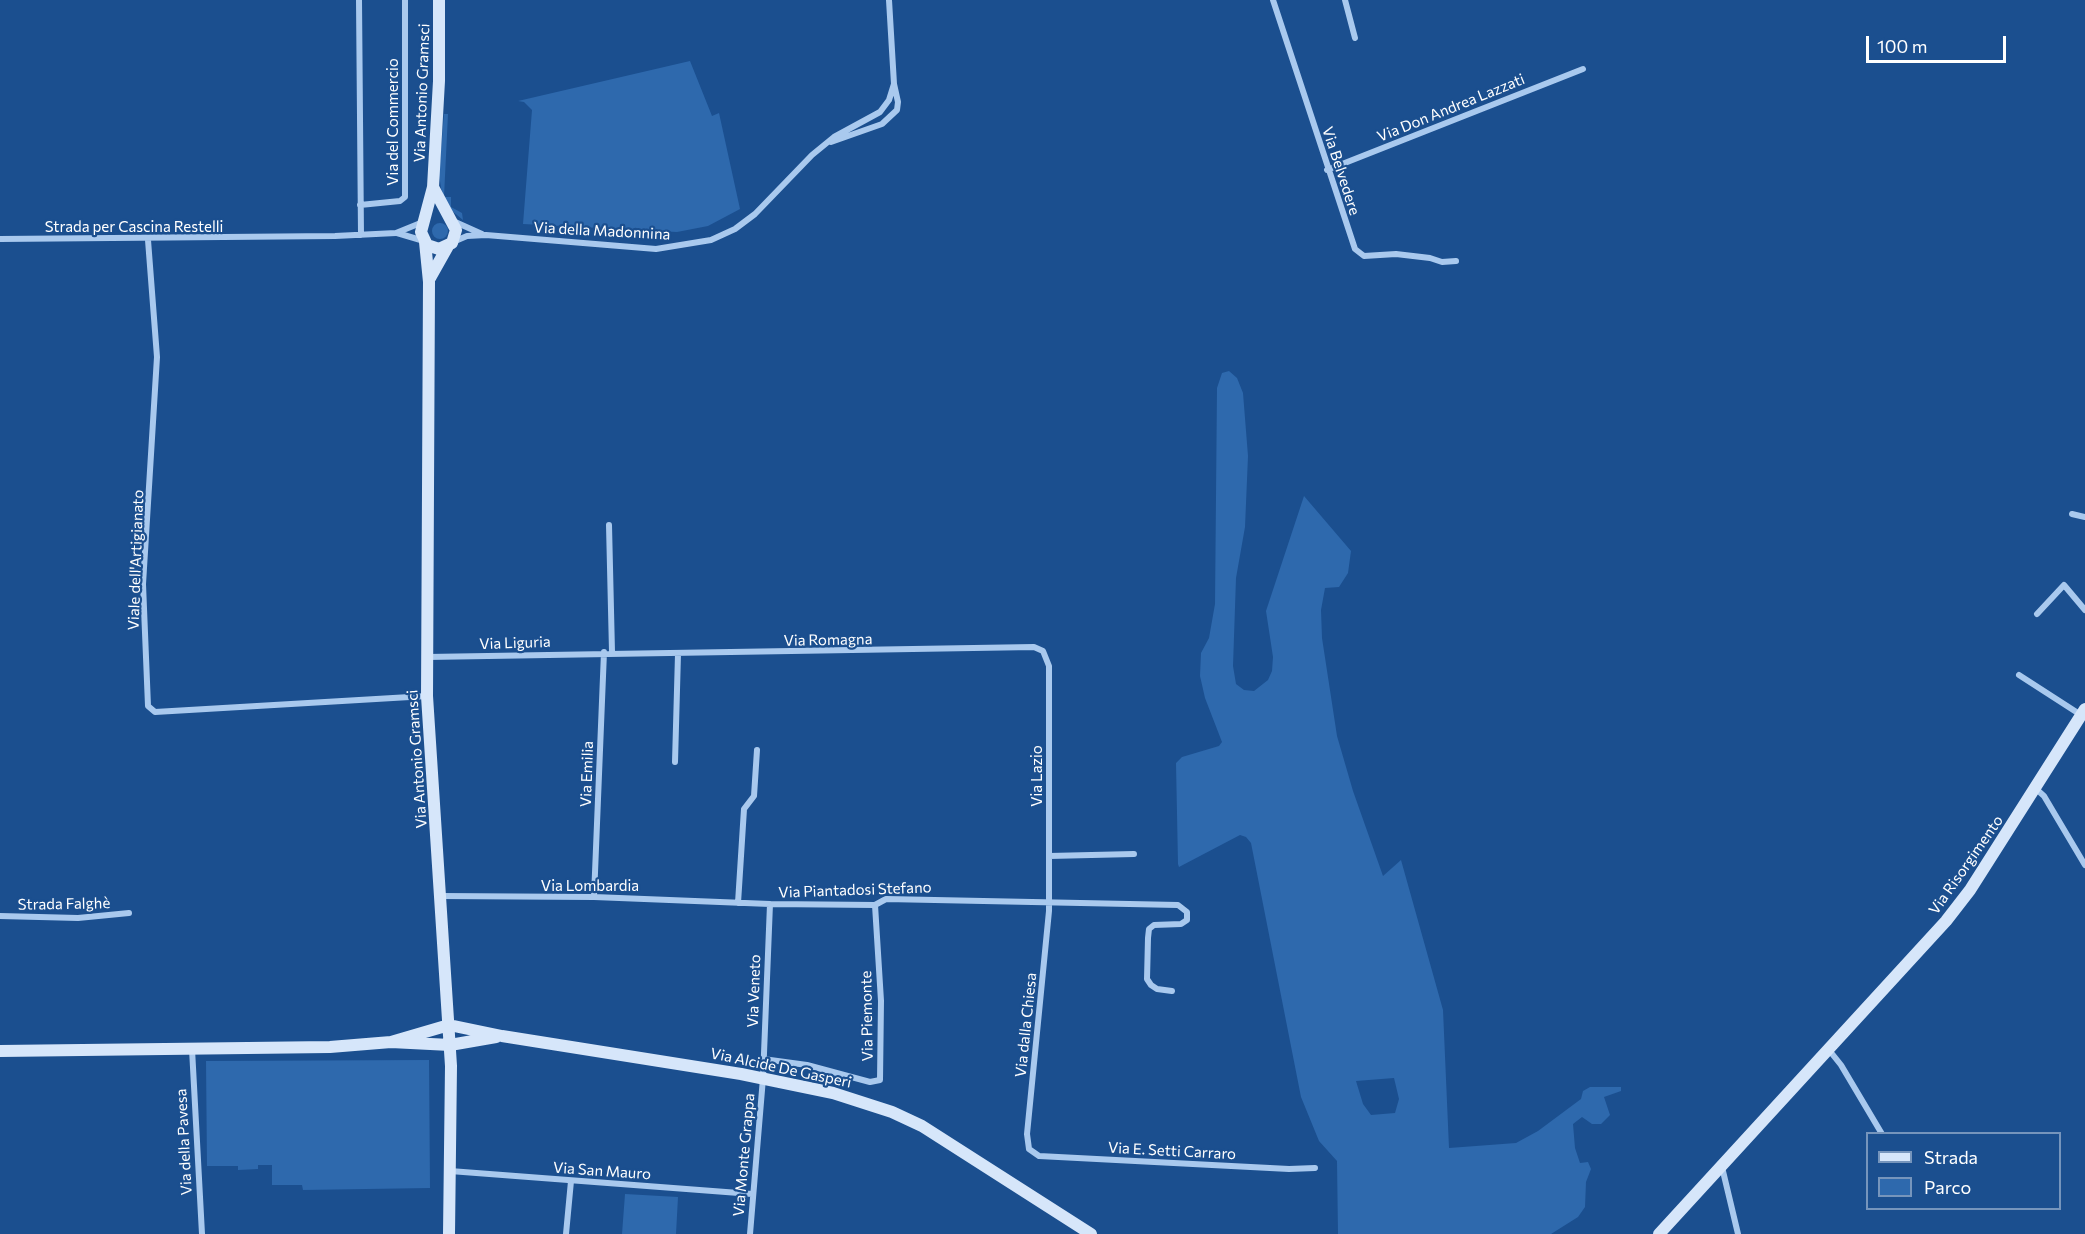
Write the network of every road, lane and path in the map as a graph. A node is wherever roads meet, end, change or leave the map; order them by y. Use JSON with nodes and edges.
{"nodes":[{"id":1,"x":358,"y":0,"type":"edge"},
{"id":2,"x":405,"y":0,"type":"edge"},
{"id":3,"x":439,"y":0,"type":"edge"},
{"id":4,"x":889,"y":0,"type":"edge"},
{"id":5,"x":1274,"y":0,"type":"edge"},
{"id":6,"x":1345,"y":0,"type":"edge"},
{"id":7,"x":1356,"y":38,"type":"dead end"},
{"id":8,"x":1583,"y":69,"type":"dead end"},
{"id":9,"x":894,"y":84,"type":"junction"},
{"id":10,"x":825,"y":145,"type":"junction"},
{"id":11,"x":1327,"y":171,"type":"junction"},
{"id":12,"x":433,"y":187,"type":"junction"},
{"id":13,"x":360,"y":205,"type":"junction"},
{"id":14,"x":450,"y":219,"type":"junction"},
{"id":15,"x":425,"y":222,"type":"junction"},
{"id":16,"x":396,"y":233,"type":"junction"},
{"id":17,"x":361,"y":235,"type":"junction"},
{"id":18,"x":486,"y":235,"type":"junction"},
{"id":19,"x":0,"y":239,"type":"edge"},
{"id":20,"x":148,"y":240,"type":"junction"},
{"id":21,"x":425,"y":242,"type":"junction"},
{"id":22,"x":450,"y":244,"type":"junction"},
{"id":23,"x":1456,"y":261,"type":"dead end"},
{"id":24,"x":429,"y":282,"type":"junction"},
{"id":25,"x":2072,"y":514,"type":"dead end"},
{"id":26,"x":2085,"y":517,"type":"edge"},
{"id":27,"x":609,"y":525,"type":"dead end"},
{"id":28,"x":2085,"y":610,"type":"edge"},
{"id":29,"x":2037,"y":614,"type":"dead end"},
{"id":30,"x":1043,"y":651,"type":"joint"},
{"id":31,"x":604,"y":652,"type":"junction"},
{"id":32,"x":612,"y":652,"type":"junction"},
{"id":33,"x":678,"y":654,"type":"junction"},
{"id":34,"x":427,"y":657,"type":"junction"},
{"id":35,"x":2019,"y":675,"type":"dead end"},
{"id":36,"x":428,"y":696,"type":"junction"},
{"id":37,"x":2083,"y":712,"type":"edge"},
{"id":38,"x":757,"y":750,"type":"dead end"},
{"id":39,"x":675,"y":762,"type":"dead end"},
{"id":40,"x":2035,"y":788,"type":"junction"},
{"id":41,"x":1134,"y":854,"type":"dead end"},
{"id":42,"x":1049,"y":856,"type":"junction"},
{"id":43,"x":2085,"y":865,"type":"edge"},
{"id":44,"x":441,"y":896,"type":"junction"},
{"id":45,"x":594,"y":897,"type":"junction"},
{"id":46,"x":738,"y":903,"type":"junction"},
{"id":47,"x":1049,"y":903,"type":"junction"},
{"id":48,"x":770,"y":904,"type":"junction"},
{"id":49,"x":875,"y":905,"type":"junction"},
{"id":50,"x":129,"y":914,"type":"dead end"},
{"id":51,"x":0,"y":916,"type":"edge"},
{"id":52,"x":1172,"y":992,"type":"dead end"},
{"id":53,"x":449,"y":1025,"type":"junction"},
{"id":54,"x":501,"y":1036,"type":"junction"},
{"id":55,"x":391,"y":1042,"type":"junction"},
{"id":56,"x":450,"y":1045,"type":"junction"},
{"id":57,"x":192,"y":1048,"type":"junction"},
{"id":58,"x":1829,"y":1050,"type":"junction"},
{"id":59,"x":0,"y":1051,"type":"edge"},
{"id":60,"x":763,"y":1059,"type":"junction"},
{"id":61,"x":763,"y":1078,"type":"junction"},
{"id":62,"x":1881,"y":1132,"type":"edge"},
{"id":63,"x":1029,"y":1149,"type":"joint"},
{"id":64,"x":1722,"y":1166,"type":"junction"},
{"id":65,"x":1315,"y":1168,"type":"dead end"},
{"id":66,"x":450,"y":1172,"type":"junction"},
{"id":67,"x":571,"y":1181,"type":"junction"},
{"id":68,"x":752,"y":1194,"type":"junction"},
{"id":69,"x":202,"y":1234,"type":"edge"},
{"id":70,"x":449,"y":1234,"type":"edge"},
{"id":71,"x":566,"y":1234,"type":"edge"},
{"id":72,"x":750,"y":1234,"type":"edge"},
{"id":73,"x":1091,"y":1234,"type":"edge"},
{"id":74,"x":1659,"y":1234,"type":"edge"},
{"id":75,"x":1738,"y":1234,"type":"edge"}],
"edges":[{"from":1,"to":13,"type":"street"},
{"from":2,"to":13,"type":"street","name":"Via del Commercio"},
{"from":3,"to":12,"type":"main road","name":"Via Antonio Gramsci"},
{"from":4,"to":9,"type":"street","name":"Via della Madonnina"},
{"from":5,"to":11,"type":"street","name":"Via Belvedere"},
{"from":6,"to":7,"type":"street"},
{"from":8,"to":11,"type":"street","name":"Via Don Andrea Lazzati"},
{"from":9,"to":10,"type":"street","name":"Via della Madonnina"},
{"from":9,"to":10,"type":"street","name":"Via della Madonnina"},
{"from":10,"to":18,"type":"street","name":"Via della Madonnina"},
{"from":11,"to":23,"type":"street","name":"Via Belvedere"},
{"from":12,"to":14,"type":"main road"},
{"from":12,"to":15,"type":"main road","name":"Via Antonio Gramsci"},
{"from":13,"to":17,"type":"street"},
{"from":14,"to":15,"type":"main road"},
{"from":14,"to":18,"type":"street","name":"Via della Madonnina"},
{"from":14,"to":22,"type":"main road"},
{"from":15,"to":16,"type":"street"},
{"from":15,"to":21,"type":"main road"},
{"from":16,"to":17,"type":"street"},
{"from":16,"to":21,"type":"street"},
{"from":17,"to":20,"type":"street","name":"Strada per Cascina Restelli"},
{"from":18,"to":22,"type":"street","name":"Via della Madonnina"},
{"from":19,"to":20,"type":"street","name":"Strada per Cascina Restelli"},
{"from":20,"to":36,"type":"street","name":"Viale dell'Artigianato"},
{"from":21,"to":22,"type":"main road"},
{"from":21,"to":24,"type":"main road","name":"Via Antonio Gramsci"},
{"from":22,"to":24,"type":"main road","name":"Via Antonio Gramsci"},
{"from":24,"to":34,"type":"main road","name":"Via Antonio Gramsci"},
{"from":25,"to":26,"type":"street"},
{"from":27,"to":32,"type":"street"},
{"from":28,"to":29,"type":"street"},
{"from":30,"to":33,"type":"street","name":"Via Romagna"},
{"from":30,"to":42,"type":"street","name":"Via Lazio"},
{"from":31,"to":32,"type":"street","name":"Via Romagna"},
{"from":31,"to":34,"type":"street","name":"Via Liguria"},
{"from":31,"to":45,"type":"street","name":"Via Emilia"},
{"from":32,"to":33,"type":"street","name":"Via Romagna"},
{"from":33,"to":39,"type":"street"},
{"from":34,"to":36,"type":"main road","name":"Via Antonio Gramsci"},
{"from":35,"to":37,"type":"street"},
{"from":36,"to":44,"type":"main road","name":"Via Antonio Gramsci"},
{"from":37,"to":40,"type":"main road","name":"Via Risorgimento"},
{"from":38,"to":46,"type":"street"},
{"from":40,"to":43,"type":"street"},
{"from":40,"to":58,"type":"main road","name":"Via Risorgimento"},
{"from":41,"to":42,"type":"street"},
{"from":42,"to":47,"type":"street","name":"Via Lazio"},
{"from":44,"to":45,"type":"street","name":"Via Lombardia"},
{"from":44,"to":53,"type":"main road","name":"Via Antonio Gramsci"},
{"from":45,"to":46,"type":"street","name":"Via Lombardia"},
{"from":46,"to":48,"type":"street","name":"Via Lombardia"},
{"from":47,"to":49,"type":"street","name":"Via Piantadosi Stefano"},
{"from":47,"to":52,"type":"street","name":"Via Piantadosi Stefano"},
{"from":47,"to":63,"type":"street","name":"Via dalla Chiesa"},
{"from":48,"to":49,"type":"street","name":"Via Piantadosi Stefano"},
{"from":48,"to":60,"type":"street","name":"Via Veneto"},
{"from":49,"to":60,"type":"street","name":"Via Piemonte"},
{"from":50,"to":51,"type":"street","name":"Strada Falghè"},
{"from":53,"to":54,"type":"main road","name":"Via Alcide De Gasperi"},
{"from":53,"to":55,"type":"main road"},
{"from":53,"to":56,"type":"main road","name":"Via Antonio Gramsci"},
{"from":54,"to":56,"type":"main road","name":"Via Alcide De Gasperi"},
{"from":54,"to":61,"type":"main road","name":"Via Alcide De Gasperi"},
{"from":55,"to":56,"type":"main road","name":"Via Alcide De Gasperi"},
{"from":55,"to":57,"type":"main road"},
{"from":56,"to":66,"type":"main road","name":"Via Antonio Gramsci"},
{"from":57,"to":59,"type":"main road"},
{"from":57,"to":69,"type":"street","name":"Via della Pavesa"},
{"from":58,"to":62,"type":"street"},
{"from":58,"to":64,"type":"main road","name":"Via Risorgimento"},
{"from":60,"to":61,"type":"street","name":"Via Veneto"},
{"from":61,"to":68,"type":"street","name":"Via Monte Grappa"},
{"from":61,"to":73,"type":"main road","name":"Via Alcide De Gasperi"},
{"from":63,"to":65,"type":"street","name":"Via E. Setti Carraro"},
{"from":64,"to":74,"type":"main road","name":"Via Risorgimento"},
{"from":64,"to":75,"type":"street"},
{"from":66,"to":67,"type":"street","name":"Via San Mauro"},
{"from":66,"to":70,"type":"main road","name":"Via Antonio Gramsci"},
{"from":67,"to":68,"type":"street","name":"Via San Mauro"},
{"from":67,"to":71,"type":"street"},
{"from":68,"to":72,"type":"street","name":"Via Monte Grappa"}]}
